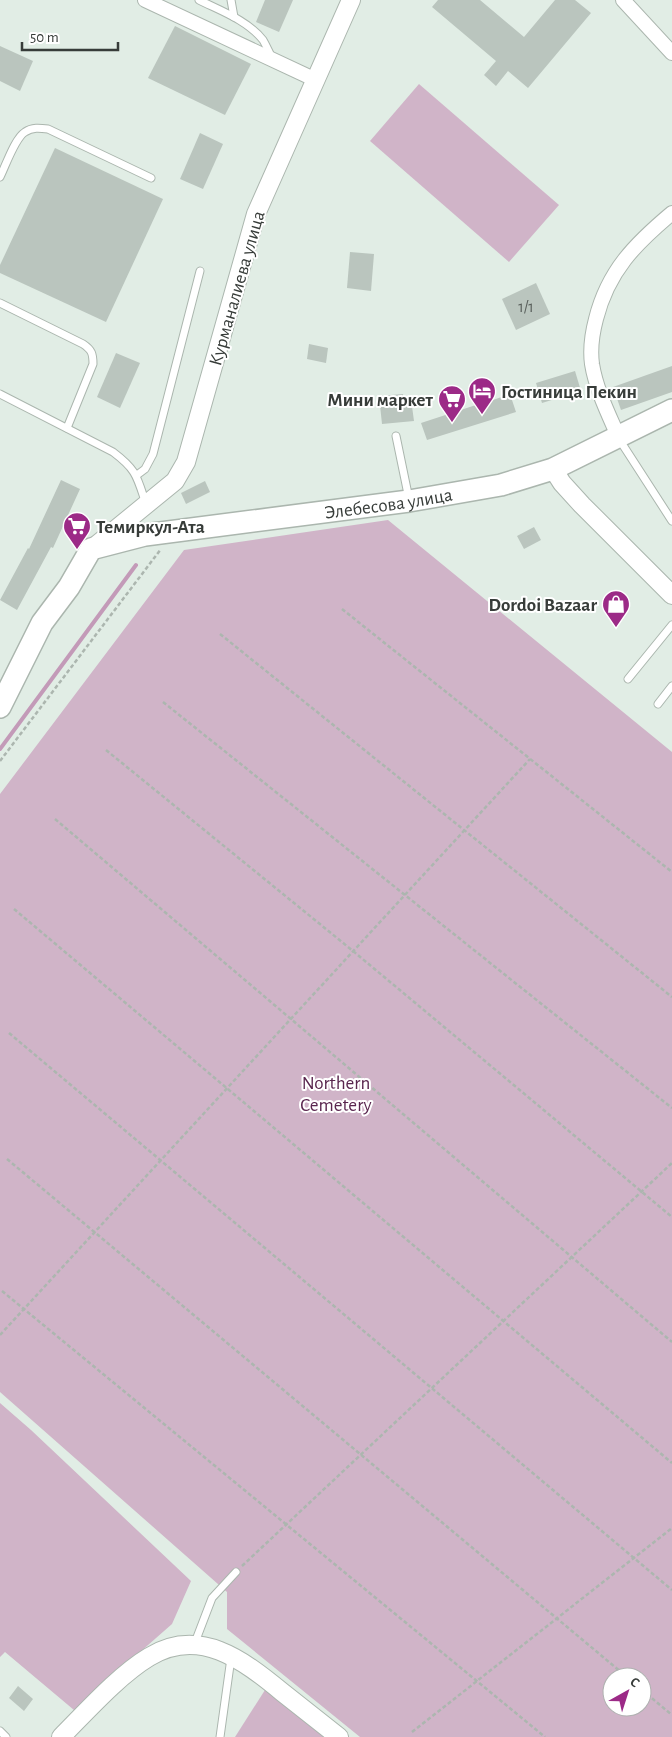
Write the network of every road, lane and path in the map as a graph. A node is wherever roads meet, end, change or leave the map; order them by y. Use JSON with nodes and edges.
{"nodes":[{"id":1,"x":145,"y":0,"type":"edge"},
{"id":2,"x":199,"y":0,"type":"edge"},
{"id":3,"x":231,"y":0,"type":"edge"},
{"id":4,"x":351,"y":0,"type":"edge"},
{"id":5,"x":623,"y":0,"type":"edge"},
{"id":6,"x":234,"y":17,"type":"junction"},
{"id":7,"x":672,"y":53,"type":"edge"},
{"id":8,"x":274,"y":60,"type":"junction"},
{"id":9,"x":316,"y":80,"type":"junction"},
{"id":10,"x":0,"y":177,"type":"edge"},
{"id":11,"x":151,"y":178,"type":"dead end"},
{"id":12,"x":672,"y":213,"type":"edge"},
{"id":13,"x":200,"y":271,"type":"dead end"},
{"id":14,"x":0,"y":302,"type":"edge"},
{"id":15,"x":0,"y":394,"type":"edge"},
{"id":16,"x":672,"y":410,"type":"edge"},
{"id":17,"x":67,"y":428,"type":"junction"},
{"id":18,"x":396,"y":436,"type":"dead end"},
{"id":19,"x":618,"y":436,"type":"junction"},
{"id":20,"x":553,"y":469,"type":"junction"},
{"id":21,"x":137,"y":475,"type":"junction"},
{"id":22,"x":409,"y":502,"type":"junction"},
{"id":23,"x":146,"y":505,"type":"junction"},
{"id":24,"x":672,"y":521,"type":"edge"},
{"id":25,"x":166,"y":544,"type":"dead end"},
{"id":26,"x":91,"y":549,"type":"junction"},
{"id":27,"x":672,"y":595,"type":"edge"},
{"id":28,"x":342,"y":609,"type":"dead end"},
{"id":29,"x":672,"y":626,"type":"edge"},
{"id":30,"x":220,"y":634,"type":"dead end"},
{"id":31,"x":628,"y":679,"type":"dead end"},
{"id":32,"x":672,"y":686,"type":"edge"},
{"id":33,"x":2,"y":700,"type":"edge"},
{"id":34,"x":163,"y":702,"type":"dead end"},
{"id":35,"x":658,"y":704,"type":"dead end"},
{"id":36,"x":106,"y":750,"type":"dead end"},
{"id":37,"x":530,"y":759,"type":"junction"},
{"id":38,"x":0,"y":761,"type":"edge"},
{"id":39,"x":55,"y":819,"type":"dead end"},
{"id":40,"x":465,"y":830,"type":"junction"},
{"id":41,"x":672,"y":872,"type":"edge"},
{"id":42,"x":405,"y":895,"type":"junction"},
{"id":43,"x":14,"y":909,"type":"dead end"},
{"id":44,"x":353,"y":951,"type":"junction"},
{"id":45,"x":672,"y":997,"type":"edge"},
{"id":46,"x":291,"y":1019,"type":"junction"},
{"id":47,"x":9,"y":1033,"type":"dead end"},
{"id":48,"x":227,"y":1088,"type":"junction"},
{"id":49,"x":672,"y":1108,"type":"edge"},
{"id":50,"x":7,"y":1158,"type":"dead end"},
{"id":51,"x":161,"y":1160,"type":"junction"},
{"id":52,"x":672,"y":1163,"type":"edge"},
{"id":53,"x":641,"y":1192,"type":"junction"},
{"id":54,"x":672,"y":1218,"type":"edge"},
{"id":55,"x":95,"y":1232,"type":"junction"},
{"id":56,"x":572,"y":1257,"type":"junction"},
{"id":57,"x":2,"y":1290,"type":"dead end"},
{"id":58,"x":24,"y":1309,"type":"junction"},
{"id":59,"x":503,"y":1321,"type":"junction"},
{"id":60,"x":0,"y":1335,"type":"edge"},
{"id":61,"x":672,"y":1342,"type":"edge"},
{"id":62,"x":432,"y":1388,"type":"junction"},
{"id":63,"x":361,"y":1454,"type":"junction"},
{"id":64,"x":672,"y":1463,"type":"edge"},
{"id":65,"x":286,"y":1524,"type":"junction"},
{"id":66,"x":672,"y":1528,"type":"edge"},
{"id":67,"x":634,"y":1558,"type":"junction"},
{"id":68,"x":236,"y":1572,"type":"joint"},
{"id":69,"x":672,"y":1590,"type":"edge"},
{"id":70,"x":557,"y":1618,"type":"junction"},
{"id":71,"x":194,"y":1646,"type":"junction"},
{"id":72,"x":231,"y":1655,"type":"junction"},
{"id":73,"x":615,"y":1667,"type":"edge"},
{"id":74,"x":477,"y":1681,"type":"junction"},
{"id":75,"x":652,"y":1698,"type":"edge"},
{"id":76,"x":672,"y":1715,"type":"edge"},
{"id":77,"x":0,"y":1732,"type":"edge"},
{"id":78,"x":412,"y":1732,"type":"dead end"},
{"id":79,"x":6,"y":1737,"type":"edge"},
{"id":80,"x":61,"y":1737,"type":"edge"},
{"id":81,"x":220,"y":1737,"type":"edge"},
{"id":82,"x":339,"y":1737,"type":"edge"},
{"id":83,"x":545,"y":1737,"type":"edge"}],
"edges":[{"from":1,"to":8,"type":"street"},
{"from":2,"to":6,"type":"lane"},
{"from":3,"to":6,"type":"lane"},
{"from":4,"to":9,"type":"street","name":"Курманалиева улица"},
{"from":5,"to":7,"type":"street"},
{"from":6,"to":8,"type":"lane"},
{"from":8,"to":9,"type":"street"},
{"from":9,"to":23,"type":"street","name":"Курманалиева улица"},
{"from":10,"to":11,"type":"lane"},
{"from":12,"to":19,"type":"street"},
{"from":13,"to":21,"type":"lane"},
{"from":14,"to":17,"type":"lane"},
{"from":15,"to":17,"type":"lane"},
{"from":16,"to":19,"type":"main road","name":"Элебесова улица"},
{"from":17,"to":21,"type":"lane"},
{"from":18,"to":22,"type":"lane"},
{"from":19,"to":20,"type":"main road","name":"Элебесова улица"},
{"from":19,"to":24,"type":"lane"},
{"from":20,"to":22,"type":"main road","name":"Элебесова улица"},
{"from":20,"to":27,"type":"street"},
{"from":21,"to":23,"type":"lane"},
{"from":22,"to":26,"type":"main road","name":"Элебесова улица"},
{"from":23,"to":26,"type":"street","name":"Курманалиева улица"},
{"from":25,"to":38,"type":"path"},
{"from":26,"to":33,"type":"main road"},
{"from":28,"to":37,"type":"path"},
{"from":29,"to":31,"type":"lane"},
{"from":30,"to":40,"type":"path"},
{"from":32,"to":35,"type":"lane"},
{"from":34,"to":42,"type":"path"},
{"from":36,"to":44,"type":"path"},
{"from":37,"to":40,"type":"path"},
{"from":37,"to":41,"type":"path"},
{"from":39,"to":46,"type":"path"},
{"from":40,"to":42,"type":"path"},
{"from":40,"to":45,"type":"path"},
{"from":42,"to":44,"type":"path"},
{"from":42,"to":49,"type":"path"},
{"from":43,"to":48,"type":"path"},
{"from":44,"to":46,"type":"path"},
{"from":44,"to":53,"type":"path"},
{"from":46,"to":48,"type":"path"},
{"from":46,"to":56,"type":"path"},
{"from":47,"to":51,"type":"path"},
{"from":48,"to":51,"type":"path"},
{"from":48,"to":59,"type":"path"},
{"from":50,"to":55,"type":"path"},
{"from":51,"to":55,"type":"path"},
{"from":51,"to":62,"type":"path"},
{"from":52,"to":53,"type":"path"},
{"from":53,"to":54,"type":"path"},
{"from":53,"to":56,"type":"path"},
{"from":55,"to":58,"type":"path"},
{"from":55,"to":63,"type":"path"},
{"from":56,"to":59,"type":"path"},
{"from":56,"to":61,"type":"path"},
{"from":57,"to":58,"type":"path"},
{"from":58,"to":60,"type":"path"},
{"from":58,"to":65,"type":"path"},
{"from":59,"to":62,"type":"path"},
{"from":59,"to":64,"type":"path"},
{"from":62,"to":63,"type":"path"},
{"from":62,"to":67,"type":"path"},
{"from":63,"to":65,"type":"path"},
{"from":63,"to":70,"type":"path"},
{"from":65,"to":68,"type":"path"},
{"from":65,"to":74,"type":"path"},
{"from":66,"to":67,"type":"path"},
{"from":67,"to":69,"type":"path"},
{"from":67,"to":70,"type":"path"},
{"from":68,"to":71,"type":"lane"},
{"from":70,"to":73,"type":"path"},
{"from":70,"to":74,"type":"path"},
{"from":71,"to":72,"type":"street"},
{"from":71,"to":80,"type":"street"},
{"from":72,"to":81,"type":"lane"},
{"from":72,"to":82,"type":"street"},
{"from":74,"to":78,"type":"path"},
{"from":74,"to":83,"type":"path"},
{"from":75,"to":76,"type":"path"},
{"from":77,"to":79,"type":"lane"}]}
